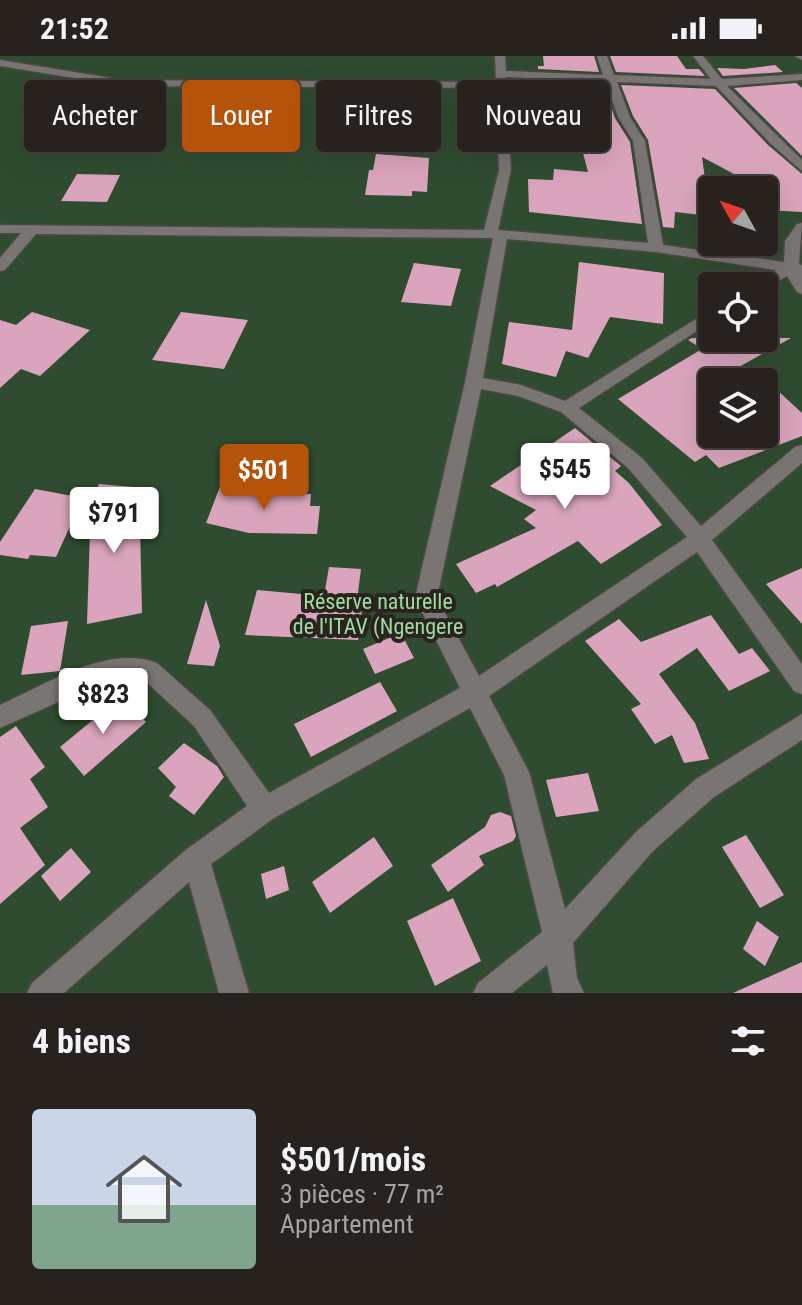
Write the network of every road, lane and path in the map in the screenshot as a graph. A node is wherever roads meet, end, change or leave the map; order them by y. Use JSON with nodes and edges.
{"nodes":[{"id":1,"x":500,"y":56,"type":"edge"},
{"id":2,"x":602,"y":56,"type":"edge"},
{"id":3,"x":698,"y":56,"type":"edge"},
{"id":4,"x":0,"y":63,"type":"edge"},
{"id":5,"x":802,"y":77,"type":"edge"},
{"id":6,"x":457,"y":80,"type":"edge"},
{"id":7,"x":500,"y":80,"type":"edge"},
{"id":8,"x":611,"y":80,"type":"junction"},
{"id":9,"x":717,"y":83,"type":"junction"},
{"id":10,"x":504,"y":152,"type":"edge"},
{"id":11,"x":802,"y":167,"type":"edge"},
{"id":12,"x":802,"y":227,"type":"edge"},
{"id":13,"x":0,"y":229,"type":"edge"},
{"id":14,"x":30,"y":232,"type":"junction"},
{"id":15,"x":496,"y":233,"type":"junction"},
{"id":16,"x":656,"y":248,"type":"junction"},
{"id":17,"x":0,"y":267,"type":"edge"},
{"id":18,"x":797,"y":268,"type":"edge"},
{"id":19,"x":778,"y":277,"type":"edge"},
{"id":20,"x":802,"y":289,"type":"edge"},
{"id":21,"x":698,"y":323,"type":"edge"},
{"id":22,"x":474,"y":382,"type":"junction"},
{"id":23,"x":567,"y":408,"type":"junction"},
{"id":24,"x":802,"y":452,"type":"edge"},
{"id":25,"x":700,"y":539,"type":"junction"},
{"id":26,"x":802,"y":683,"type":"edge"},
{"id":27,"x":474,"y":693,"type":"junction"},
{"id":28,"x":0,"y":717,"type":"edge"},
{"id":29,"x":802,"y":726,"type":"edge"},
{"id":30,"x":265,"y":809,"type":"junction"},
{"id":31,"x":196,"y":858,"type":"junction"},
{"id":32,"x":558,"y":938,"type":"junction"},
{"id":33,"x":42,"y":993,"type":"edge"},
{"id":34,"x":234,"y":993,"type":"edge"},
{"id":35,"x":488,"y":993,"type":"edge"},
{"id":36,"x":569,"y":993,"type":"edge"}],
"edges":[{"from":1,"to":7,"type":"street"},
{"from":2,"to":8,"type":"street"},
{"from":3,"to":9,"type":"street"},
{"from":4,"to":6,"type":"street"},
{"from":5,"to":9,"type":"street"},
{"from":8,"to":9,"type":"street"},
{"from":8,"to":16,"type":"street"},
{"from":9,"to":11,"type":"street"},
{"from":10,"to":15,"type":"street"},
{"from":12,"to":18,"type":"street"},
{"from":13,"to":14,"type":"street"},
{"from":14,"to":15,"type":"street"},
{"from":14,"to":17,"type":"street"},
{"from":15,"to":16,"type":"street"},
{"from":15,"to":22,"type":"street"},
{"from":16,"to":18,"type":"street"},
{"from":18,"to":19,"type":"street"},
{"from":18,"to":20,"type":"street"},
{"from":21,"to":23,"type":"street"},
{"from":22,"to":23,"type":"street"},
{"from":22,"to":27,"type":"street"},
{"from":23,"to":25,"type":"street"},
{"from":24,"to":25,"type":"street"},
{"from":25,"to":26,"type":"street"},
{"from":25,"to":27,"type":"street"},
{"from":27,"to":30,"type":"street"},
{"from":27,"to":32,"type":"street"},
{"from":28,"to":30,"type":"street"},
{"from":29,"to":32,"type":"street"},
{"from":30,"to":31,"type":"street"},
{"from":31,"to":33,"type":"street"},
{"from":31,"to":34,"type":"street"},
{"from":32,"to":35,"type":"street"},
{"from":32,"to":36,"type":"street"}]}
